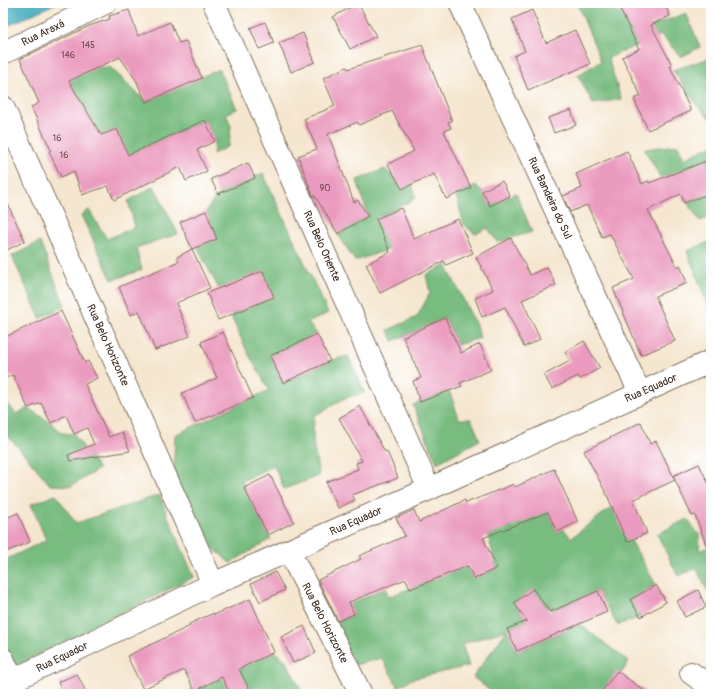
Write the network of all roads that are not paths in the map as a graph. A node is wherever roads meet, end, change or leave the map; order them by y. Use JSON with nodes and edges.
{"nodes":[{"id":1,"x":105,"y":3,"type":"edge"},
{"id":2,"x":214,"y":3,"type":"edge"},
{"id":3,"x":460,"y":3,"type":"edge"},
{"id":4,"x":3,"y":53,"type":"edge"},
{"id":5,"x":3,"y":107,"type":"edge"},
{"id":6,"x":711,"y":362,"type":"edge"},
{"id":7,"x":640,"y":393,"type":"junction"},
{"id":8,"x":429,"y":489,"type":"junction"},
{"id":9,"x":289,"y":551,"type":"junction"},
{"id":10,"x":213,"y":584,"type":"junction"},
{"id":11,"x":3,"y":659,"type":"edge"},
{"id":12,"x":691,"y":672,"type":"dead end"},
{"id":13,"x":8,"y":683,"type":"edge"},
{"id":14,"x":711,"y":687,"type":"edge"},
{"id":15,"x":361,"y":694,"type":"edge"}],
"edges":[{"from":1,"to":4,"type":"street","name":"Rua Araxá"},
{"from":2,"to":8,"type":"street","name":"Rua Belo Oriente"},
{"from":3,"to":7,"type":"street","name":"Rua Bandeira do Sul"},
{"from":5,"to":10,"type":"street","name":"Rua Belo Horizonte"},
{"from":6,"to":7,"type":"street","name":"Rua Equador"},
{"from":7,"to":8,"type":"street","name":"Rua Equador"},
{"from":8,"to":9,"type":"street","name":"Rua Equador"},
{"from":9,"to":10,"type":"street","name":"Rua Equador"},
{"from":9,"to":15,"type":"street","name":"Rua Belo Horizonte"},
{"from":10,"to":13,"type":"street","name":"Rua Equador"},
{"from":11,"to":13,"type":"street"},
{"from":12,"to":14,"type":"street"}]}
